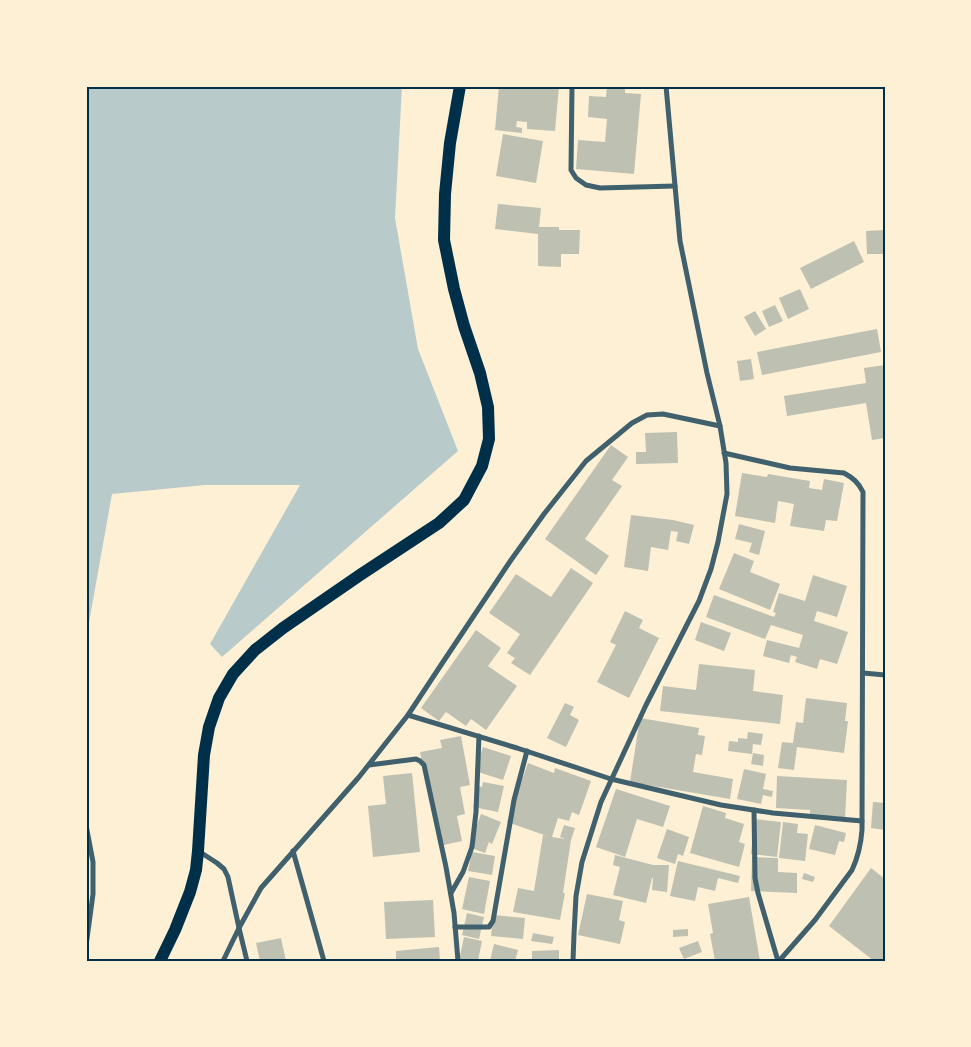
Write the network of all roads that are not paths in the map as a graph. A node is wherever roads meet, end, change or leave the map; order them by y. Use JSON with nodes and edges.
{"nodes":[{"id":1,"x":460,"y":86,"type":"edge"},
{"id":2,"x":572,"y":86,"type":"edge"},
{"id":3,"x":666,"y":86,"type":"edge"},
{"id":4,"x":675,"y":186,"type":"junction"},
{"id":5,"x":720,"y":426,"type":"junction"},
{"id":6,"x":724,"y":453,"type":"junction"},
{"id":7,"x":863,"y":673,"type":"junction"},
{"id":8,"x":885,"y":675,"type":"edge"},
{"id":9,"x":408,"y":715,"type":"junction"},
{"id":10,"x":479,"y":736,"type":"junction"},
{"id":11,"x":527,"y":751,"type":"junction"},
{"id":12,"x":369,"y":765,"type":"junction"},
{"id":13,"x":612,"y":779,"type":"junction"},
{"id":14,"x":754,"y":810,"type":"junction"},
{"id":15,"x":862,"y":821,"type":"junction"},
{"id":16,"x":86,"y":825,"type":"edge"},
{"id":17,"x":198,"y":851,"type":"junction"},
{"id":18,"x":293,"y":851,"type":"junction"},
{"id":19,"x":451,"y":893,"type":"junction"},
{"id":20,"x":455,"y":927,"type":"junction"},
{"id":21,"x":238,"y":928,"type":"junction"},
{"id":22,"x":86,"y":946,"type":"edge"},
{"id":23,"x":160,"y":961,"type":"edge"},
{"id":24,"x":223,"y":961,"type":"edge"},
{"id":25,"x":247,"y":961,"type":"edge"},
{"id":26,"x":324,"y":961,"type":"edge"},
{"id":27,"x":458,"y":961,"type":"edge"},
{"id":28,"x":573,"y":961,"type":"edge"},
{"id":29,"x":778,"y":961,"type":"edge"}],
"edges":[{"from":1,"to":17,"type":"main road"},
{"from":2,"to":4,"type":"street"},
{"from":3,"to":4,"type":"street"},
{"from":4,"to":5,"type":"street"},
{"from":5,"to":6,"type":"street"},
{"from":5,"to":9,"type":"street"},
{"from":6,"to":7,"type":"street"},
{"from":6,"to":13,"type":"street"},
{"from":7,"to":8,"type":"street"},
{"from":7,"to":15,"type":"street"},
{"from":9,"to":10,"type":"street"},
{"from":9,"to":12,"type":"street"},
{"from":10,"to":11,"type":"street"},
{"from":10,"to":19,"type":"street"},
{"from":11,"to":13,"type":"street"},
{"from":11,"to":20,"type":"street"},
{"from":12,"to":18,"type":"street"},
{"from":12,"to":19,"type":"street"},
{"from":13,"to":14,"type":"street"},
{"from":13,"to":28,"type":"street"},
{"from":14,"to":15,"type":"street"},
{"from":14,"to":29,"type":"street"},
{"from":15,"to":29,"type":"street"},
{"from":16,"to":22,"type":"street"},
{"from":17,"to":21,"type":"street"},
{"from":17,"to":23,"type":"main road"},
{"from":18,"to":21,"type":"street"},
{"from":18,"to":26,"type":"street"},
{"from":19,"to":20,"type":"street"},
{"from":20,"to":27,"type":"street"},
{"from":21,"to":24,"type":"street"},
{"from":21,"to":25,"type":"street"}]}
